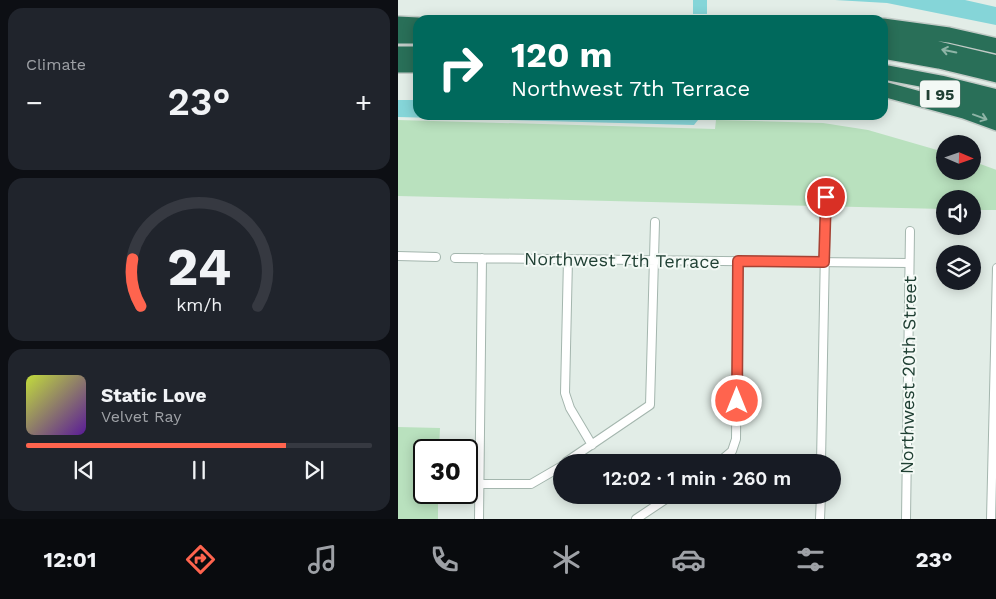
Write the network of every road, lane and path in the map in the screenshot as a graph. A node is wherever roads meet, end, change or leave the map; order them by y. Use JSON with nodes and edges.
{"nodes":[{"id":1,"x":398,"y":24,"type":"edge"},
{"id":2,"x":413,"y":25,"type":"edge"},
{"id":3,"x":888,"y":27,"type":"edge"},
{"id":4,"x":398,"y":36,"type":"edge"},
{"id":5,"x":413,"y":36,"type":"edge"},
{"id":6,"x":888,"y":40,"type":"edge"},
{"id":7,"x":996,"y":46,"type":"edge"},
{"id":8,"x":888,"y":52,"type":"edge"},
{"id":9,"x":398,"y":54,"type":"edge"},
{"id":10,"x":413,"y":54,"type":"edge"},
{"id":11,"x":996,"y":63,"type":"edge"},
{"id":12,"x":398,"y":65,"type":"edge"},
{"id":13,"x":413,"y":65,"type":"edge"},
{"id":14,"x":888,"y":73,"type":"edge"},
{"id":15,"x":996,"y":75,"type":"edge"},
{"id":16,"x":888,"y":85,"type":"edge"},
{"id":17,"x":888,"y":90,"type":"edge"},
{"id":18,"x":996,"y":97,"type":"edge"},
{"id":19,"x":996,"y":108,"type":"edge"},
{"id":20,"x":996,"y":123,"type":"edge"},
{"id":21,"x":826,"y":197,"type":"dead end"},
{"id":22,"x":655,"y":222,"type":"dead end"},
{"id":23,"x":910,"y":231,"type":"dead end"},
{"id":24,"x":398,"y":256,"type":"edge"},
{"id":25,"x":436,"y":257,"type":"dead end"},
{"id":26,"x":455,"y":258,"type":"dead end"},
{"id":27,"x":482,"y":258,"type":"junction"},
{"id":28,"x":568,"y":259,"type":"junction"},
{"id":29,"x":654,"y":260,"type":"junction"},
{"id":30,"x":738,"y":261,"type":"junction"},
{"id":31,"x":824,"y":262,"type":"junction"},
{"id":32,"x":909,"y":264,"type":"junction"},
{"id":33,"x":996,"y":268,"type":"edge"},
{"id":34,"x":592,"y":445,"type":"junction"},
{"id":35,"x":578,"y":454,"type":"edge"},
{"id":36,"x":728,"y":454,"type":"edge"},
{"id":37,"x":821,"y":454,"type":"edge"},
{"id":38,"x":553,"y":471,"type":"edge"},
{"id":39,"x":480,"y":484,"type":"junction"},
{"id":40,"x":658,"y":504,"type":"edge"},
{"id":41,"x":821,"y":504,"type":"edge"},
{"id":42,"x":479,"y":519,"type":"edge"},
{"id":43,"x":636,"y":519,"type":"edge"},
{"id":44,"x":820,"y":519,"type":"edge"},
{"id":45,"x":906,"y":519,"type":"edge"},
{"id":46,"x":991,"y":519,"type":"edge"}],
"edges":[{"from":1,"to":2,"type":"highway"},
{"from":3,"to":7,"type":"highway"},
{"from":4,"to":5,"type":"highway"},
{"from":11,"to":6,"type":"highway","number":"I 95","one_way":true},
{"from":8,"to":15,"type":"highway"},
{"from":9,"to":10,"type":"highway"},
{"from":12,"to":13,"type":"highway"},
{"from":14,"to":18,"type":"highway"},
{"from":16,"to":19,"type":"highway","number":"I 95"},
{"from":17,"to":20,"type":"highway","one_way":true},
{"from":21,"to":31,"type":"street"},
{"from":22,"to":29,"type":"street"},
{"from":23,"to":32,"type":"street","name":"Northwest 20th Street"},
{"from":24,"to":25,"type":"street"},
{"from":26,"to":27,"type":"street","name":"Northwest 7th Terrace"},
{"from":27,"to":28,"type":"street","name":"Northwest 7th Terrace"},
{"from":27,"to":39,"type":"street"},
{"from":28,"to":29,"type":"street","name":"Northwest 7th Terrace"},
{"from":28,"to":34,"type":"street"},
{"from":29,"to":30,"type":"street","name":"Northwest 7th Terrace"},
{"from":29,"to":34,"type":"street"},
{"from":30,"to":31,"type":"street","name":"Northwest 7th Terrace"},
{"from":30,"to":36,"type":"street"},
{"from":31,"to":32,"type":"street","name":"Northwest 7th Terrace"},
{"from":31,"to":37,"type":"street"},
{"from":32,"to":45,"type":"street","name":"Northwest 20th Street"},
{"from":33,"to":46,"type":"street"},
{"from":34,"to":35,"type":"street"},
{"from":38,"to":39,"type":"street"},
{"from":39,"to":42,"type":"street"},
{"from":40,"to":43,"type":"street"},
{"from":41,"to":44,"type":"street"}]}
